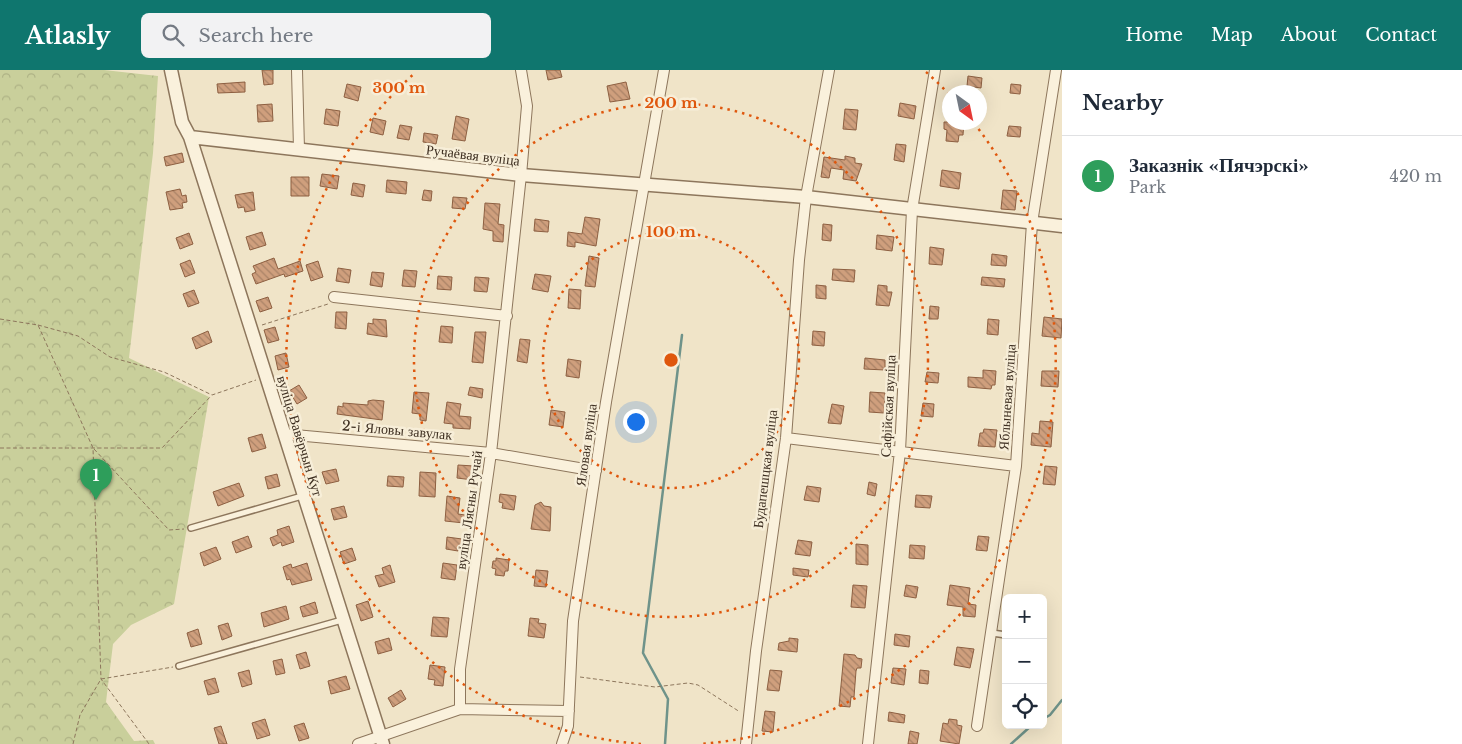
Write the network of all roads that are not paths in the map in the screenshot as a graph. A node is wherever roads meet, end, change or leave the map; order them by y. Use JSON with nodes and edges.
{"nodes":[{"id":1,"x":171,"y":70,"type":"edge"},
{"id":2,"x":296,"y":70,"type":"edge"},
{"id":3,"x":521,"y":70,"type":"edge"},
{"id":4,"x":664,"y":70,"type":"edge"},
{"id":5,"x":829,"y":70,"type":"edge"},
{"id":6,"x":935,"y":70,"type":"edge"},
{"id":7,"x":1056,"y":70,"type":"edge"},
{"id":8,"x":190,"y":137,"type":"junction"},
{"id":9,"x":299,"y":149,"type":"junction"},
{"id":10,"x":521,"y":176,"type":"junction"},
{"id":11,"x":645,"y":184,"type":"junction"},
{"id":12,"x":806,"y":198,"type":"junction"},
{"id":13,"x":912,"y":210,"type":"junction"},
{"id":14,"x":1032,"y":223,"type":"junction"},
{"id":15,"x":1062,"y":226,"type":"edge"},
{"id":16,"x":334,"y":297,"type":"road end"},
{"id":17,"x":507,"y":316,"type":"junction"},
{"id":18,"x":284,"y":434,"type":"junction"},
{"id":19,"x":786,"y":438,"type":"junction"},
{"id":20,"x":900,"y":451,"type":"junction"},
{"id":21,"x":491,"y":453,"type":"junction"},
{"id":22,"x":1016,"y":466,"type":"junction"},
{"id":23,"x":596,"y":471,"type":"junction"},
{"id":24,"x":302,"y":496,"type":"junction"},
{"id":25,"x":191,"y":528,"type":"road end"},
{"id":26,"x":343,"y":620,"type":"junction"},
{"id":27,"x":992,"y":633,"type":"junction"},
{"id":28,"x":1002,"y":634,"type":"edge"},
{"id":29,"x":179,"y":666,"type":"road end"},
{"id":30,"x":460,"y":709,"type":"junction"},
{"id":31,"x":569,"y":711,"type":"junction"},
{"id":32,"x":977,"y":726,"type":"dead end"},
{"id":33,"x":381,"y":740,"type":"edge"},
{"id":34,"x":358,"y":744,"type":"edge"},
{"id":35,"x":562,"y":744,"type":"edge"},
{"id":36,"x":746,"y":744,"type":"edge"},
{"id":37,"x":868,"y":744,"type":"edge"}],
"edges":[{"from":1,"to":8,"type":"street"},
{"from":2,"to":9,"type":"street"},
{"from":3,"to":10,"type":"street","name":"вуліца Лясны Ручай"},
{"from":4,"to":11,"type":"street","name":"Яловая вуліца"},
{"from":5,"to":12,"type":"street","name":"Будапешцкая вуліца"},
{"from":6,"to":13,"type":"street","name":"Сафійская вуліца"},
{"from":7,"to":14,"type":"street","name":"Яблыневая вуліца"},
{"from":8,"to":9,"type":"street","name":"Ручаёвая вуліца"},
{"from":8,"to":18,"type":"street","name":"вуліца Вавёрчын Кут"},
{"from":9,"to":10,"type":"street","name":"Ручаёвая вуліца"},
{"from":10,"to":11,"type":"street","name":"Ручаёвая вуліца"},
{"from":10,"to":17,"type":"street","name":"вуліца Лясны Ручай"},
{"from":11,"to":12,"type":"street","name":"Ручаёвая вуліца"},
{"from":11,"to":23,"type":"street","name":"Яловая вуліца"},
{"from":12,"to":13,"type":"street"},
{"from":12,"to":19,"type":"street","name":"Будапешцкая вуліца"},
{"from":13,"to":14,"type":"street"},
{"from":13,"to":20,"type":"street","name":"Сафійская вуліца"},
{"from":14,"to":15,"type":"street"},
{"from":14,"to":22,"type":"street","name":"Яблыневая вуліца"},
{"from":16,"to":17,"type":"street"},
{"from":17,"to":21,"type":"street","name":"вуліца Лясны Ручай"},
{"from":18,"to":21,"type":"street","name":"2-і Яловы завулак"},
{"from":18,"to":24,"type":"street","name":"вуліца Вавёрчын Кут"},
{"from":19,"to":20,"type":"street"},
{"from":19,"to":36,"type":"street","name":"Будапешцкая вуліца"},
{"from":20,"to":22,"type":"street"},
{"from":20,"to":37,"type":"street","name":"Сафійская вуліца"},
{"from":21,"to":23,"type":"street","name":"2-і Яловы завулак"},
{"from":21,"to":30,"type":"street","name":"вуліца Лясны Ручай"},
{"from":22,"to":27,"type":"street","name":"Яблыневая вуліца"},
{"from":23,"to":31,"type":"street","name":"Яловая вуліца"},
{"from":24,"to":25,"type":"lane"},
{"from":24,"to":26,"type":"street","name":"вуліца Вавёрчын Кут"},
{"from":26,"to":29,"type":"lane"},
{"from":26,"to":33,"type":"street","name":"вуліца Вавёрчын Кут"},
{"from":27,"to":28,"type":"lane"},
{"from":27,"to":32,"type":"street","name":"Яблыневая вуліца"},
{"from":30,"to":31,"type":"street"},
{"from":30,"to":33,"type":"street"},
{"from":31,"to":35,"type":"street","name":"Яловая вуліца"},
{"from":33,"to":34,"type":"street"}]}
